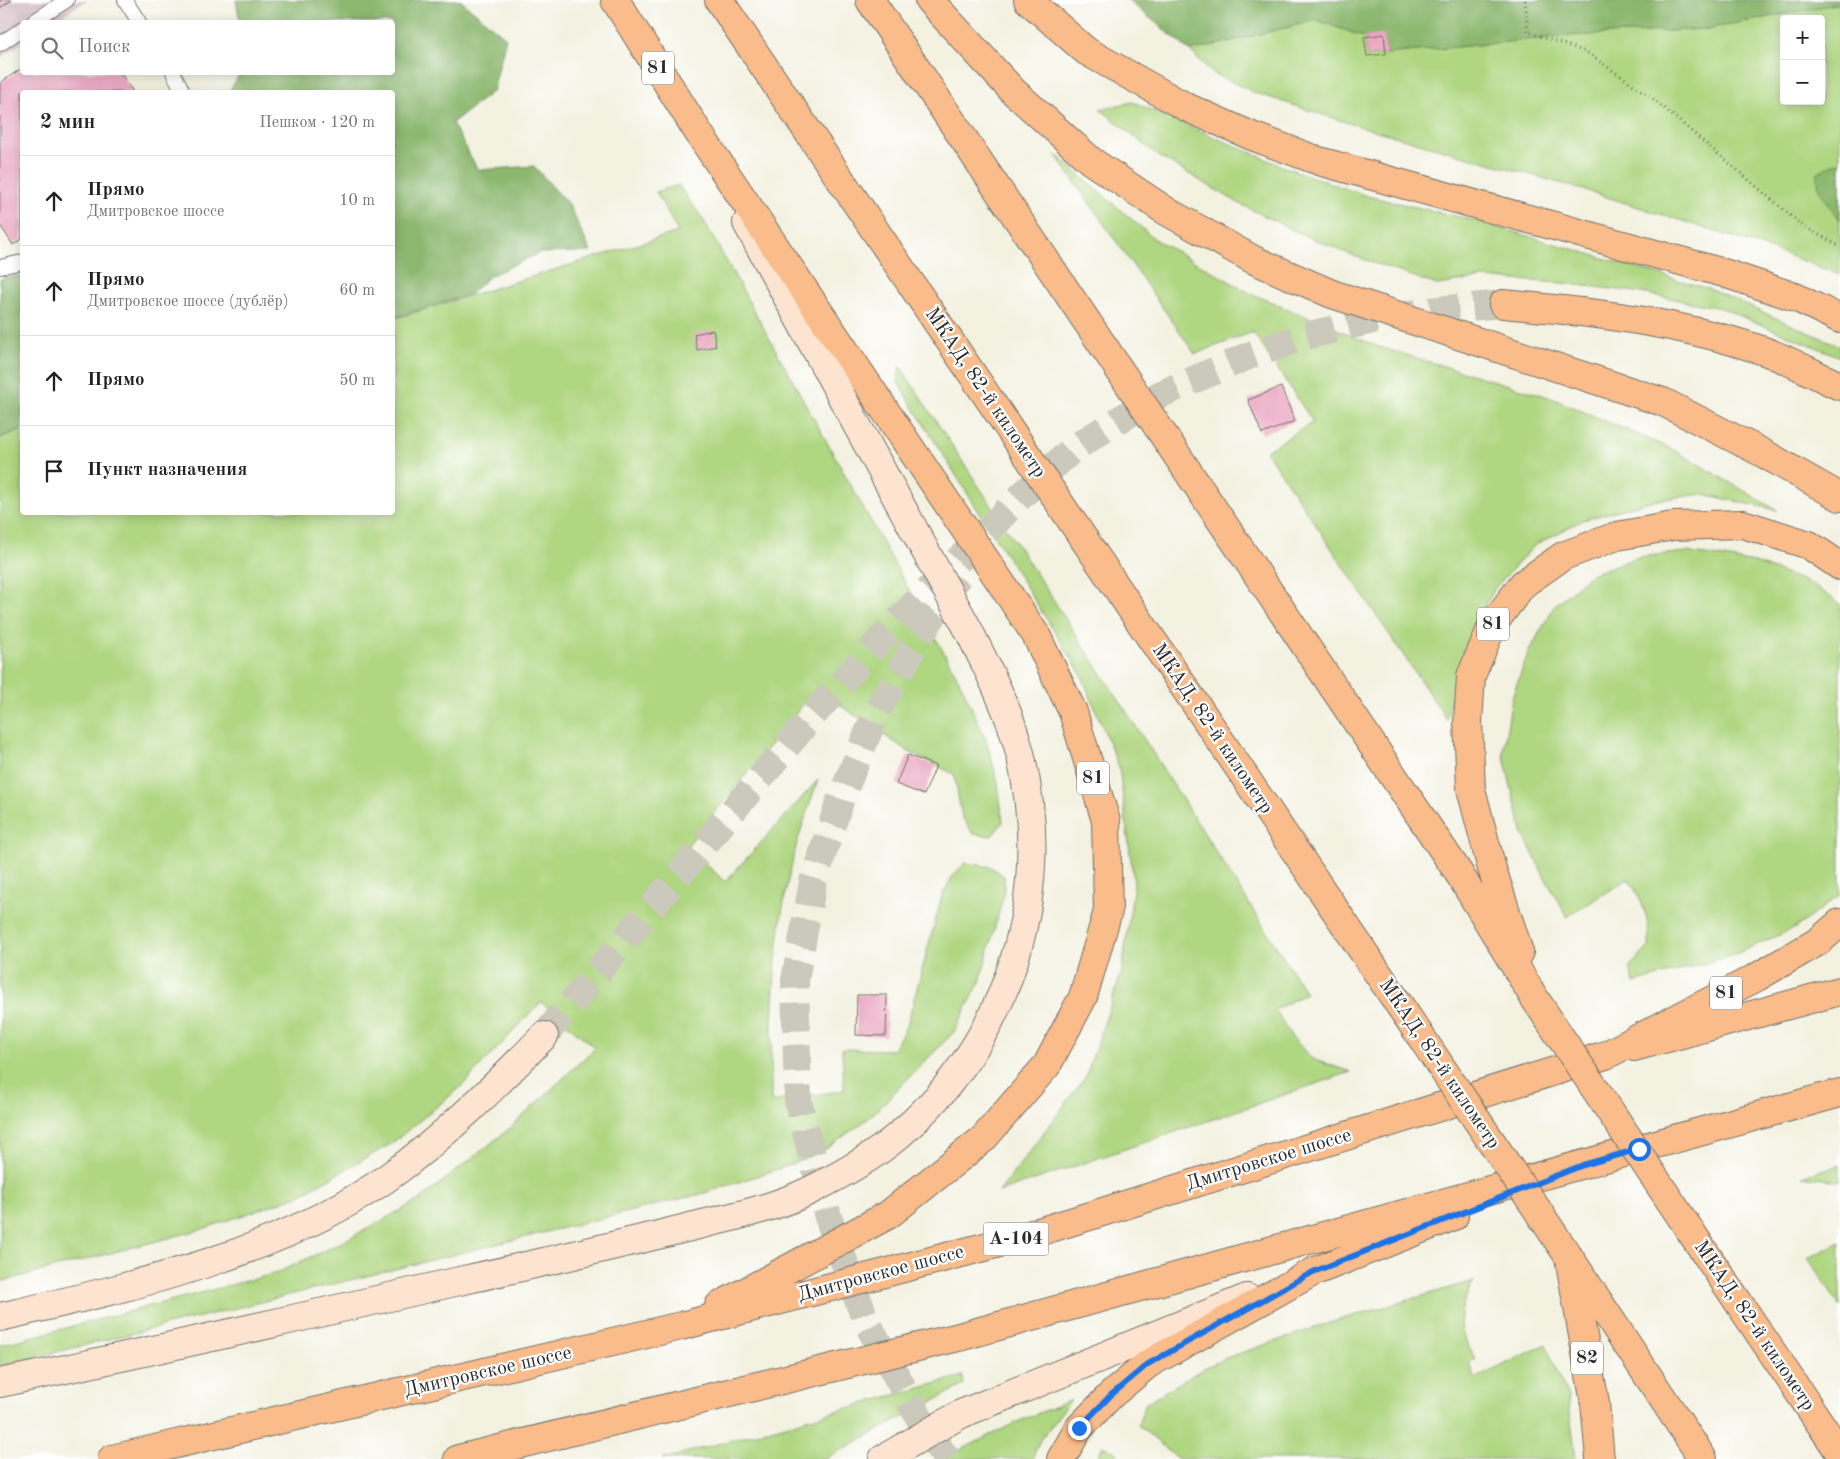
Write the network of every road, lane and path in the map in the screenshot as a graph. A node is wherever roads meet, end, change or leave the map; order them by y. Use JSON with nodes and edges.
{"nodes":[{"id":1,"x":67,"y":0,"type":"edge"},
{"id":2,"x":124,"y":0,"type":"edge"},
{"id":3,"x":615,"y":0,"type":"edge"},
{"id":4,"x":719,"y":0,"type":"edge"},
{"id":5,"x":870,"y":0,"type":"edge"},
{"id":6,"x":929,"y":0,"type":"edge"},
{"id":7,"x":1028,"y":0,"type":"edge"},
{"id":8,"x":1525,"y":0,"type":"edge"},
{"id":9,"x":36,"y":20,"type":"edge"},
{"id":10,"x":139,"y":20,"type":"edge"},
{"id":11,"x":20,"y":31,"type":"edge"},
{"id":12,"x":0,"y":44,"type":"edge"},
{"id":13,"x":175,"y":75,"type":"edge"},
{"id":14,"x":183,"y":90,"type":"edge"},
{"id":15,"x":700,"y":136,"type":"junction"},
{"id":16,"x":1840,"y":246,"type":"edge"},
{"id":17,"x":20,"y":262,"type":"edge"},
{"id":18,"x":0,"y":267,"type":"edge"},
{"id":19,"x":1503,"y":304,"type":"tunnel mouth"},
{"id":20,"x":1840,"y":319,"type":"edge"},
{"id":21,"x":1840,"y":386,"type":"edge"},
{"id":22,"x":1840,"y":497,"type":"edge"},
{"id":23,"x":1840,"y":566,"type":"edge"},
{"id":24,"x":1840,"y":924,"type":"edge"},
{"id":25,"x":1840,"y":991,"type":"edge"},
{"id":26,"x":1535,"y":999,"type":"junction"},
{"id":27,"x":544,"y":1036,"type":"tunnel mouth"},
{"id":28,"x":1606,"y":1055,"type":"junction"},
{"id":29,"x":1840,"y":1093,"type":"edge"},
{"id":30,"x":1583,"y":1165,"type":"junction"},
{"id":31,"x":1569,"y":1257,"type":"junction"},
{"id":32,"x":1313,"y":1272,"type":"junction"},
{"id":33,"x":0,"y":1317,"type":"edge"},
{"id":34,"x":680,"y":1326,"type":"junction"},
{"id":35,"x":0,"y":1384,"type":"edge"},
{"id":36,"x":1840,"y":1453,"type":"edge"},
{"id":37,"x":112,"y":1459,"type":"edge"},
{"id":38,"x":458,"y":1459,"type":"edge"},
{"id":39,"x":883,"y":1459,"type":"edge"},
{"id":40,"x":1061,"y":1459,"type":"edge"},
{"id":41,"x":1600,"y":1459,"type":"edge"},
{"id":42,"x":1702,"y":1459,"type":"edge"}],
"edges":[{"from":1,"to":9,"type":"lane"},
{"from":2,"to":10,"type":"lane"},
{"from":3,"to":15,"type":"main road","number":"81"},
{"from":4,"to":31,"type":"main road","name":"МКАД, 82-й километр","bridge":true},
{"from":5,"to":26,"type":"main road","name":"МКАД, 82-й километр"},
{"from":6,"to":22,"type":"main road"},
{"from":7,"to":20,"type":"main road"},
{"from":8,"to":16,"type":"path"},
{"from":11,"to":12,"type":"lane"},
{"from":13,"to":14,"type":"lane"},
{"from":15,"to":34,"type":"main road","number":"81"},
{"from":15,"to":35,"type":"main road"},
{"from":17,"to":18,"type":"lane"},
{"from":19,"to":21,"type":"main road"},
{"from":23,"to":26,"type":"main road","number":"81"},
{"from":24,"to":28,"type":"main road","number":"81"},
{"from":25,"to":28,"type":"main road","name":"Дмитровское шоссе"},
{"from":26,"to":36,"type":"main road","name":"МКАД, 82-й километр","bridge":true},
{"from":27,"to":33,"type":"main road"},
{"from":28,"to":34,"type":"main road","name":"Дмитровское шоссе","number":"А-104"},
{"from":29,"to":30,"type":"main road"},
{"from":30,"to":32,"type":"main road"},
{"from":30,"to":38,"type":"main road"},
{"from":31,"to":41,"type":"main road","number":"82"},
{"from":31,"to":42,"type":"main road","name":"МКАД, 82-й километр"},
{"from":32,"to":39,"type":"main road"},
{"from":32,"to":40,"type":"main road"},
{"from":34,"to":37,"type":"main road","name":"Дмитровское шоссе"}]}
